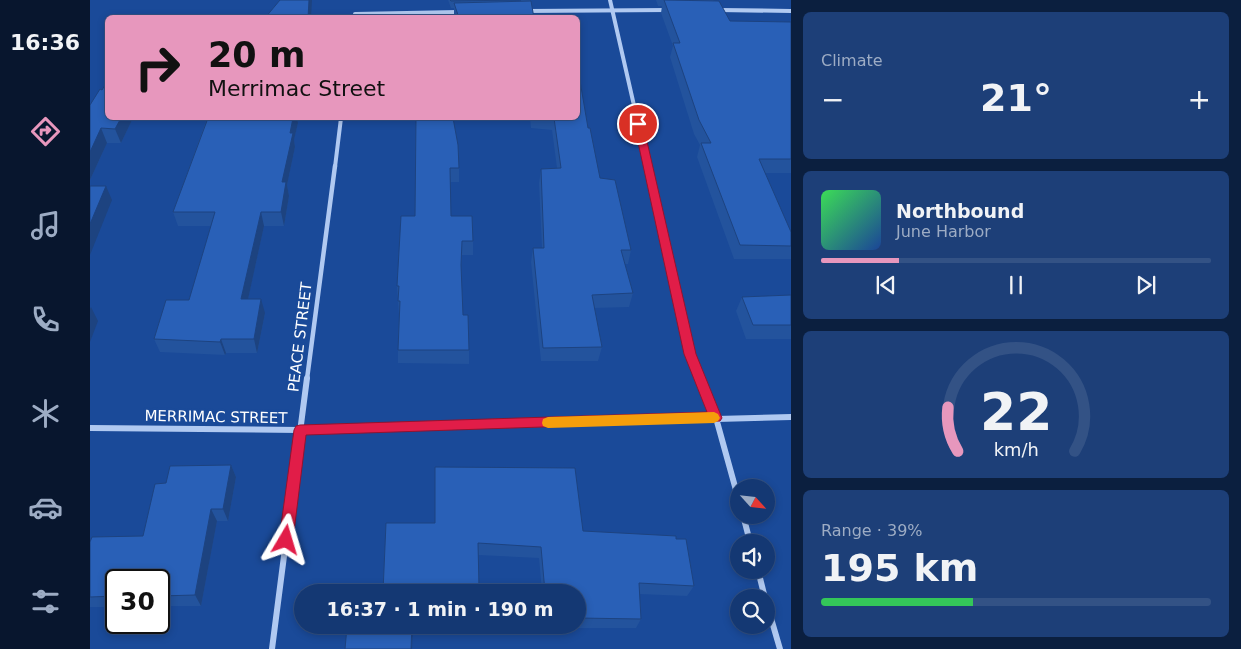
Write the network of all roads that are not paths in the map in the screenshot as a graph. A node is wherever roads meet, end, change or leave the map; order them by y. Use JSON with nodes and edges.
{"nodes":[{"id":1,"x":610,"y":0,"type":"edge"},
{"id":2,"x":613,"y":9,"type":"junction"},
{"id":3,"x":672,"y":10,"type":"edge"},
{"id":4,"x":712,"y":10,"type":"edge"},
{"id":5,"x":524,"y":11,"type":"edge"},
{"id":6,"x":791,"y":11,"type":"edge"},
{"id":7,"x":464,"y":12,"type":"edge"},
{"id":8,"x":382,"y":15,"type":"edge"},
{"id":9,"x":341,"y":120,"type":"edge"},
{"id":10,"x":716,"y":418,"type":"junction"},
{"id":11,"x":791,"y":418,"type":"edge"},
{"id":12,"x":90,"y":428,"type":"edge"},
{"id":13,"x":300,"y":430,"type":"junction"},
{"id":14,"x":733,"y":479,"type":"edge"},
{"id":15,"x":775,"y":631,"type":"edge"},
{"id":16,"x":272,"y":649,"type":"edge"},
{"id":17,"x":780,"y":649,"type":"edge"}],
"edges":[{"from":1,"to":2,"type":"street"},
{"from":2,"to":3,"type":"street"},
{"from":2,"to":5,"type":"street"},
{"from":2,"to":10,"type":"street"},
{"from":4,"to":6,"type":"street"},
{"from":7,"to":8,"type":"street"},
{"from":9,"to":13,"type":"street","name":"PEACE STREET"},
{"from":10,"to":11,"type":"street","name":"MERRIMAC STREET"},
{"from":10,"to":13,"type":"street","name":"MERRIMAC STREET"},
{"from":10,"to":14,"type":"street"},
{"from":12,"to":13,"type":"street","name":"MERRIMAC STREET"},
{"from":13,"to":16,"type":"street","name":"PEACE STREET"},
{"from":15,"to":17,"type":"street"}]}
